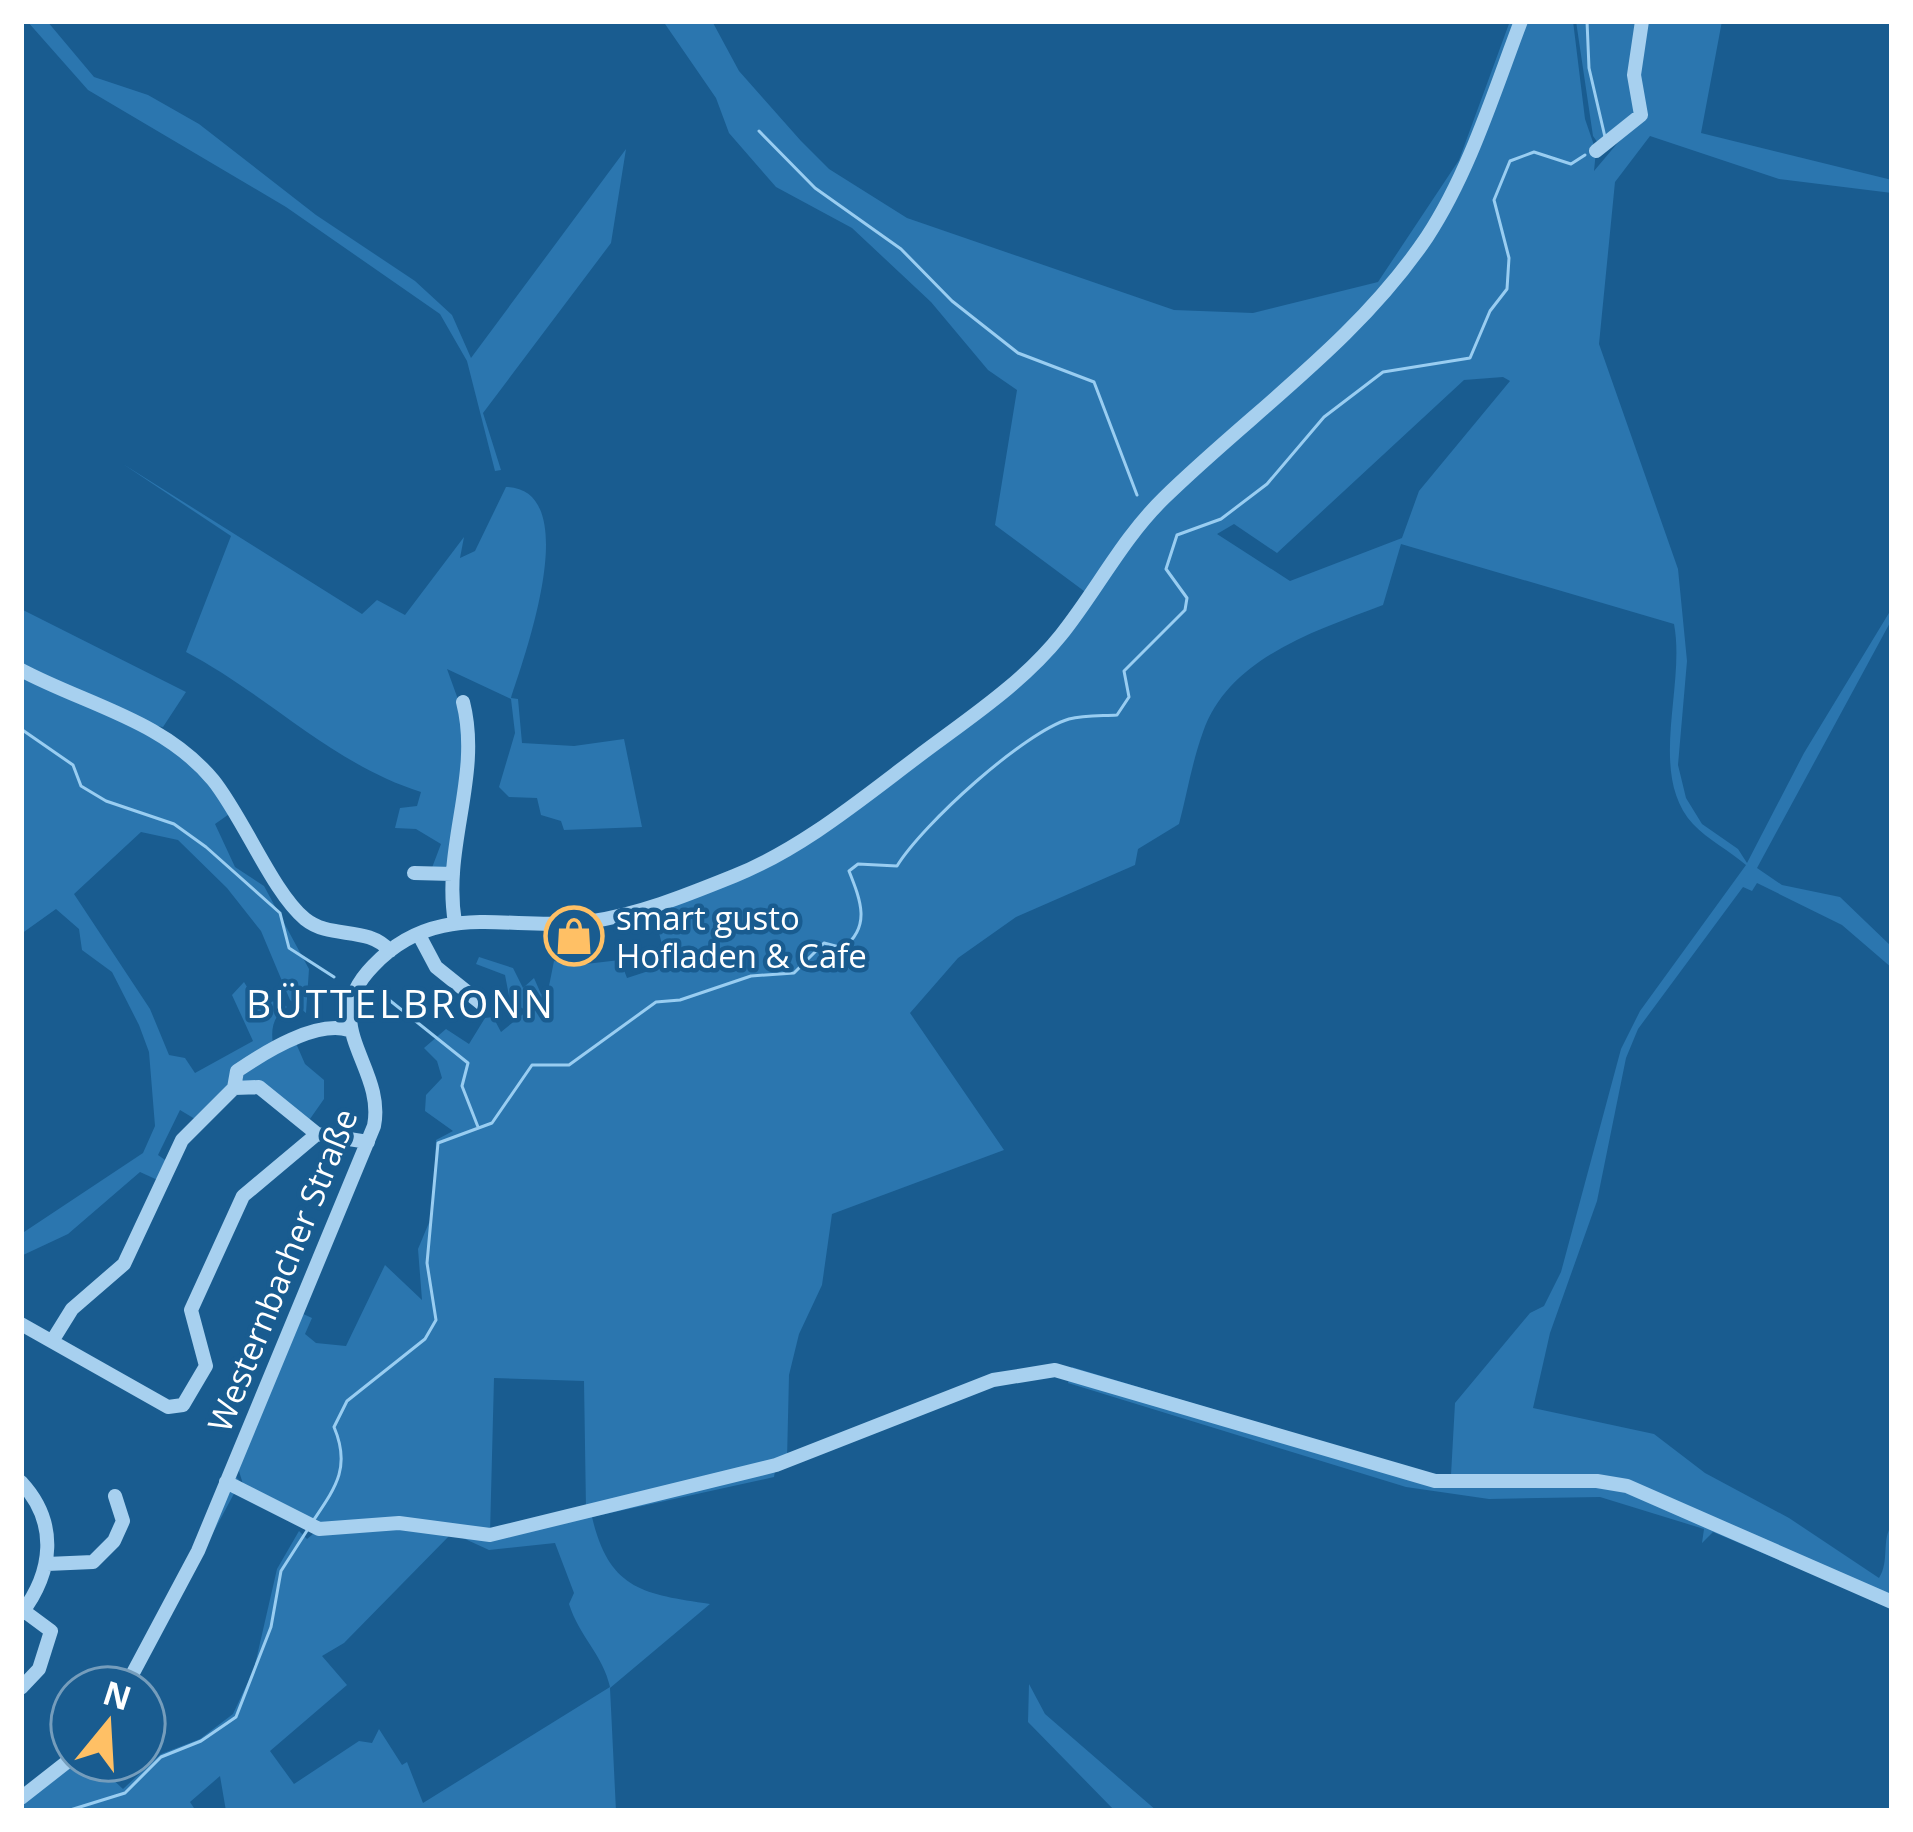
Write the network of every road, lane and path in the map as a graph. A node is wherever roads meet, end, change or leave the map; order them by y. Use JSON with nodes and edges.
{"nodes":[{"id":1,"x":1520,"y":21,"type":"edge"},
{"id":2,"x":1642,"y":21,"type":"edge"},
{"id":3,"x":1596,"y":151,"type":"dead end"},
{"id":4,"x":21,"y":670,"type":"edge"},
{"id":5,"x":463,"y":702,"type":"dead end"},
{"id":6,"x":414,"y":873,"type":"dead end"},
{"id":7,"x":453,"y":874,"type":"junction"},
{"id":8,"x":455,"y":923,"type":"junction"},
{"id":9,"x":419,"y":935,"type":"junction"},
{"id":10,"x":390,"y":951,"type":"junction"},
{"id":11,"x":482,"y":1004,"type":"dead end"},
{"id":12,"x":349,"y":1030,"type":"junction"},
{"id":13,"x":234,"y":1088,"type":"junction"},
{"id":14,"x":317,"y":1133,"type":"junction"},
{"id":15,"x":368,"y":1142,"type":"junction"},
{"id":16,"x":21,"y":1324,"type":"edge"},
{"id":17,"x":55,"y":1338,"type":"junction"},
{"id":18,"x":21,"y":1482,"type":"edge"},
{"id":19,"x":226,"y":1482,"type":"junction"},
{"id":20,"x":115,"y":1496,"type":"dead end"},
{"id":21,"x":47,"y":1564,"type":"junction"},
{"id":22,"x":1892,"y":1602,"type":"edge"},
{"id":23,"x":22,"y":1612,"type":"edge"},
{"id":24,"x":138,"y":1664,"type":"edge"},
{"id":25,"x":21,"y":1688,"type":"edge"},
{"id":26,"x":48,"y":1777,"type":"edge"},
{"id":27,"x":21,"y":1798,"type":"edge"}],
"edges":[{"from":1,"to":8,"type":"street"},
{"from":2,"to":3,"type":"street"},
{"from":4,"to":10,"type":"street"},
{"from":5,"to":7,"type":"street"},
{"from":6,"to":7,"type":"street"},
{"from":7,"to":8,"type":"street"},
{"from":8,"to":9,"type":"street"},
{"from":9,"to":10,"type":"street"},
{"from":9,"to":11,"type":"street"},
{"from":10,"to":12,"type":"street"},
{"from":12,"to":13,"type":"street"},
{"from":12,"to":15,"type":"street","name":"Westernbacher Straße"},
{"from":13,"to":14,"type":"street"},
{"from":13,"to":17,"type":"street"},
{"from":14,"to":15,"type":"street"},
{"from":14,"to":17,"type":"street"},
{"from":15,"to":19,"type":"street","name":"Westernbacher Straße"},
{"from":16,"to":17,"type":"street"},
{"from":18,"to":21,"type":"street"},
{"from":19,"to":22,"type":"street"},
{"from":19,"to":24,"type":"street","name":"Westernbacher Straße"},
{"from":20,"to":21,"type":"street"},
{"from":21,"to":23,"type":"street"},
{"from":23,"to":25,"type":"street"},
{"from":26,"to":27,"type":"street"}]}
